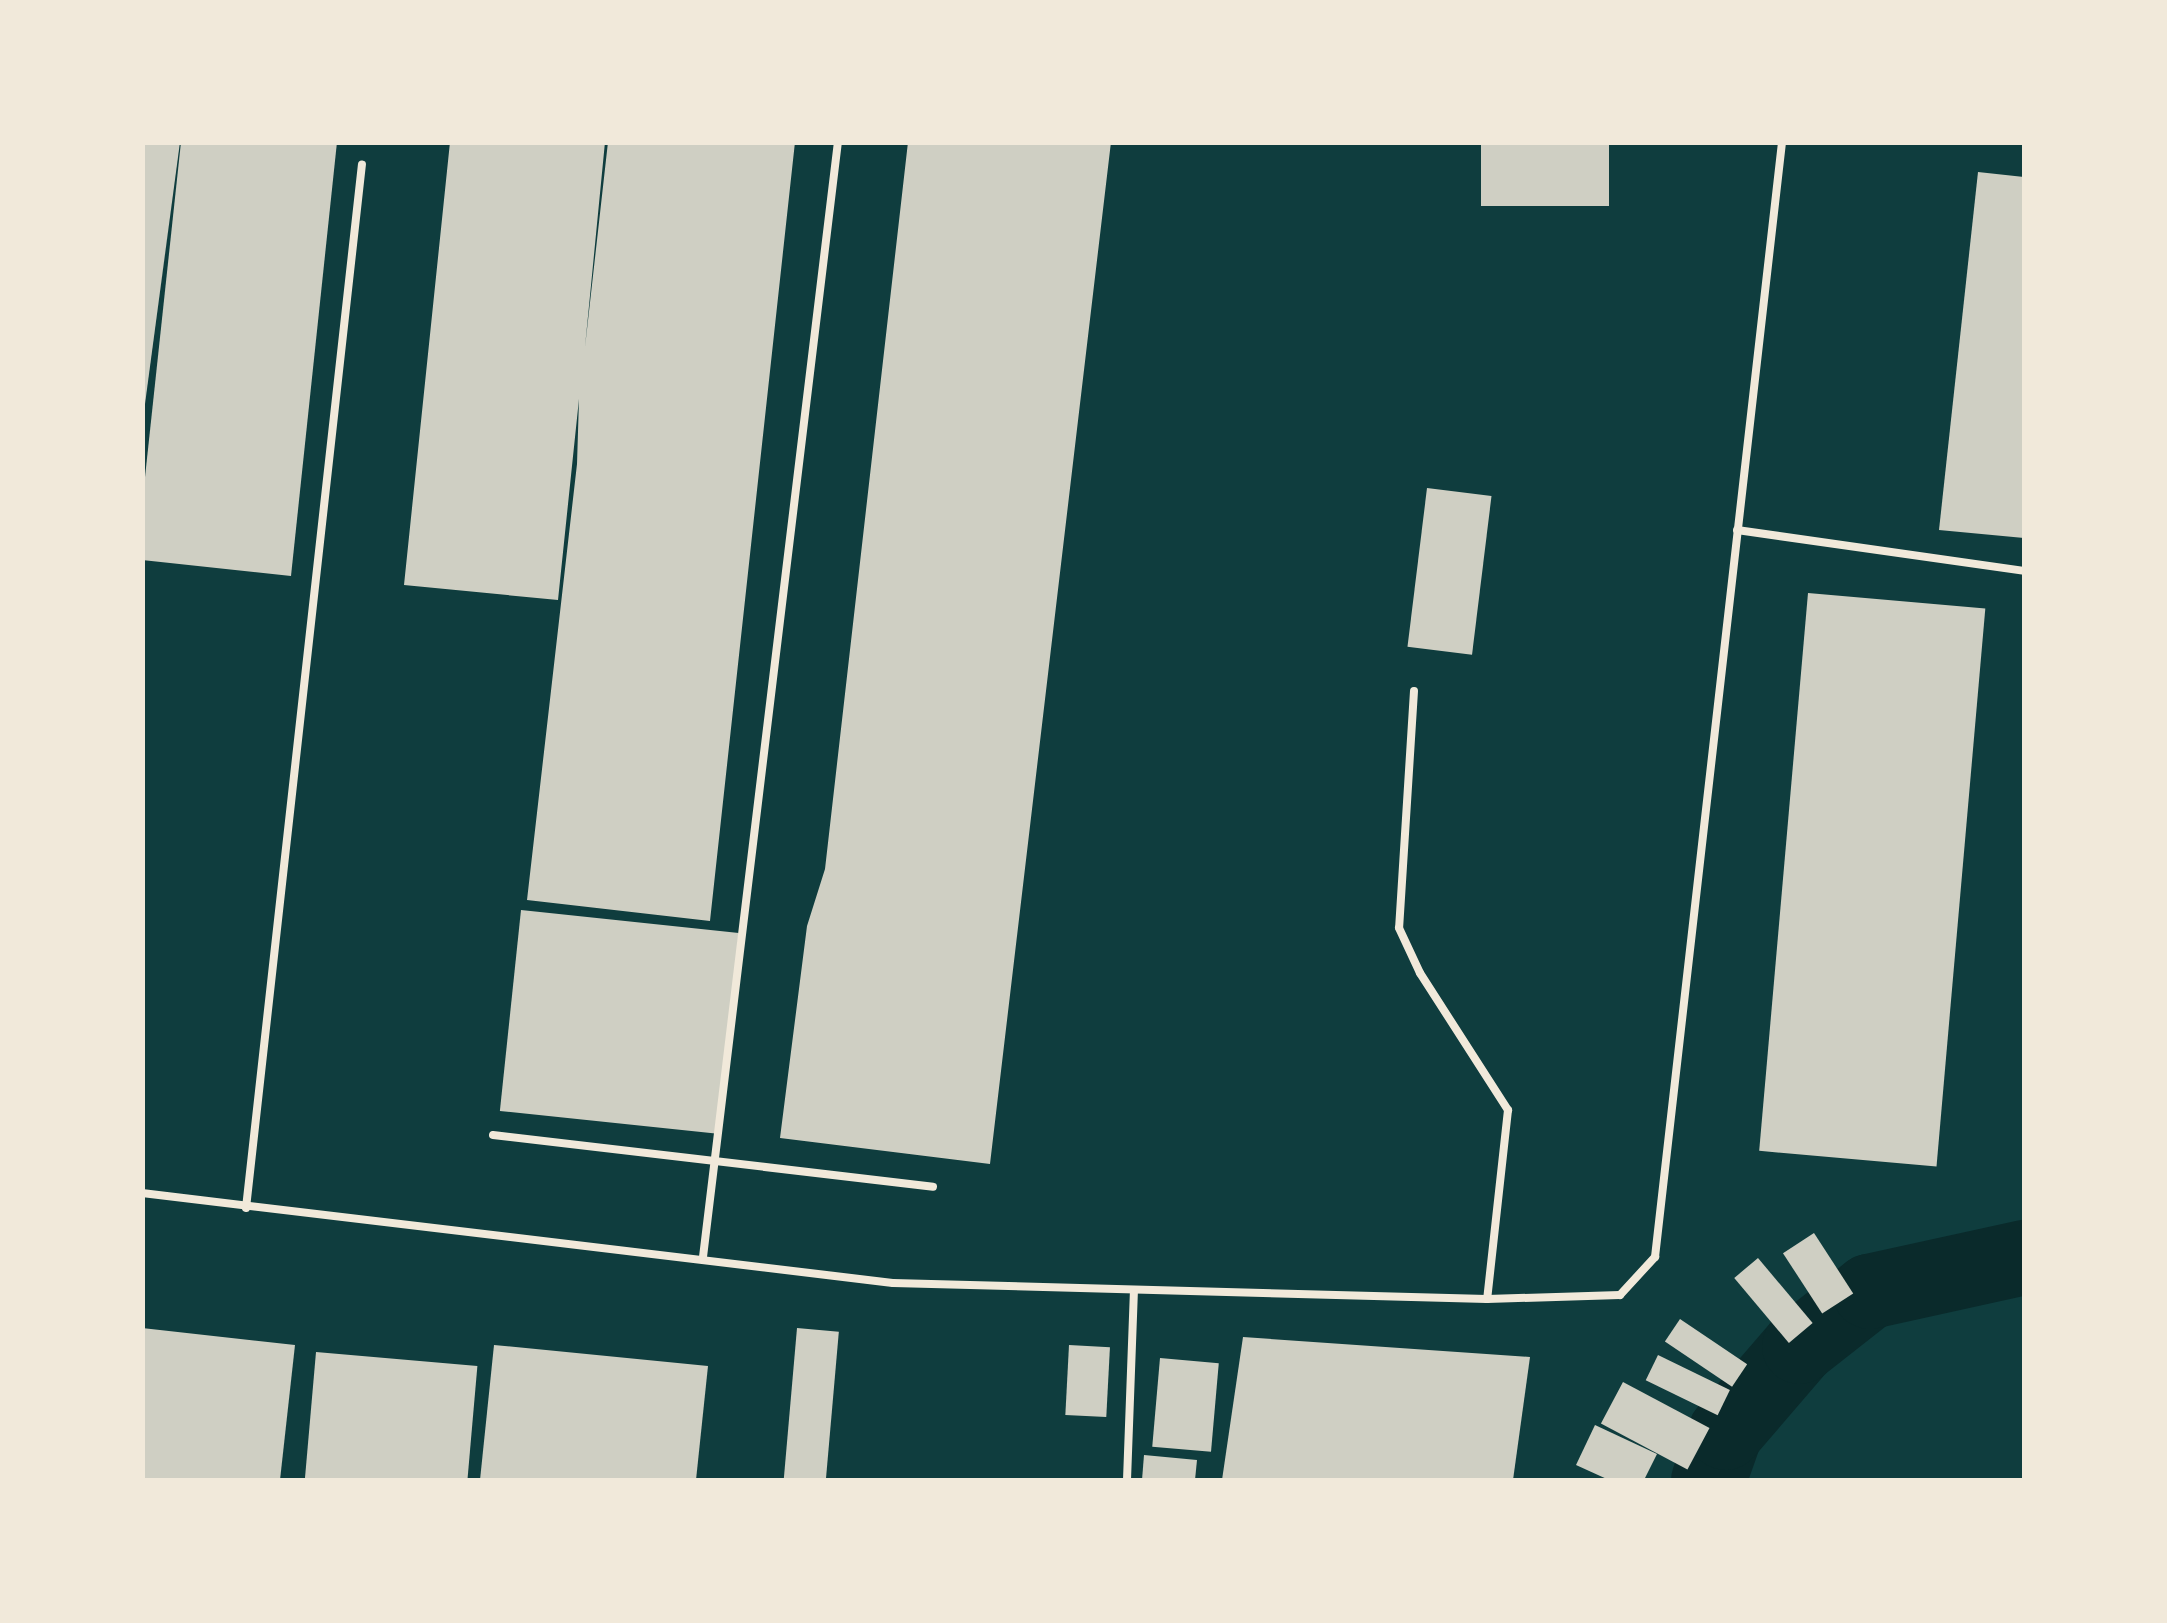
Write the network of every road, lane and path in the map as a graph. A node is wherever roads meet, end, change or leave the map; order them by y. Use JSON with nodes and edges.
{"nodes":[{"id":1,"x":838,"y":142,"type":"edge"},
{"id":2,"x":1782,"y":142,"type":"edge"},
{"id":3,"x":362,"y":164,"type":"dead end"},
{"id":4,"x":1737,"y":530,"type":"junction"},
{"id":5,"x":2024,"y":571,"type":"edge"},
{"id":6,"x":1414,"y":691,"type":"dead end"},
{"id":7,"x":493,"y":1135,"type":"dead end"},
{"id":8,"x":714,"y":1164,"type":"junction"},
{"id":9,"x":933,"y":1187,"type":"dead end"},
{"id":10,"x":142,"y":1193,"type":"edge"},
{"id":11,"x":246,"y":1208,"type":"junction"},
{"id":12,"x":703,"y":1257,"type":"junction"},
{"id":13,"x":1134,"y":1290,"type":"junction"},
{"id":14,"x":1487,"y":1299,"type":"junction"},
{"id":15,"x":1127,"y":1480,"type":"edge"}],
"edges":[{"from":1,"to":8,"type":"lane"},
{"from":2,"to":4,"type":"lane"},
{"from":3,"to":11,"type":"lane"},
{"from":4,"to":5,"type":"lane"},
{"from":4,"to":14,"type":"lane"},
{"from":6,"to":14,"type":"lane"},
{"from":7,"to":8,"type":"lane"},
{"from":8,"to":9,"type":"lane"},
{"from":8,"to":12,"type":"lane"},
{"from":10,"to":11,"type":"lane"},
{"from":11,"to":12,"type":"lane"},
{"from":12,"to":13,"type":"lane"},
{"from":13,"to":14,"type":"lane"},
{"from":13,"to":15,"type":"lane"}]}
